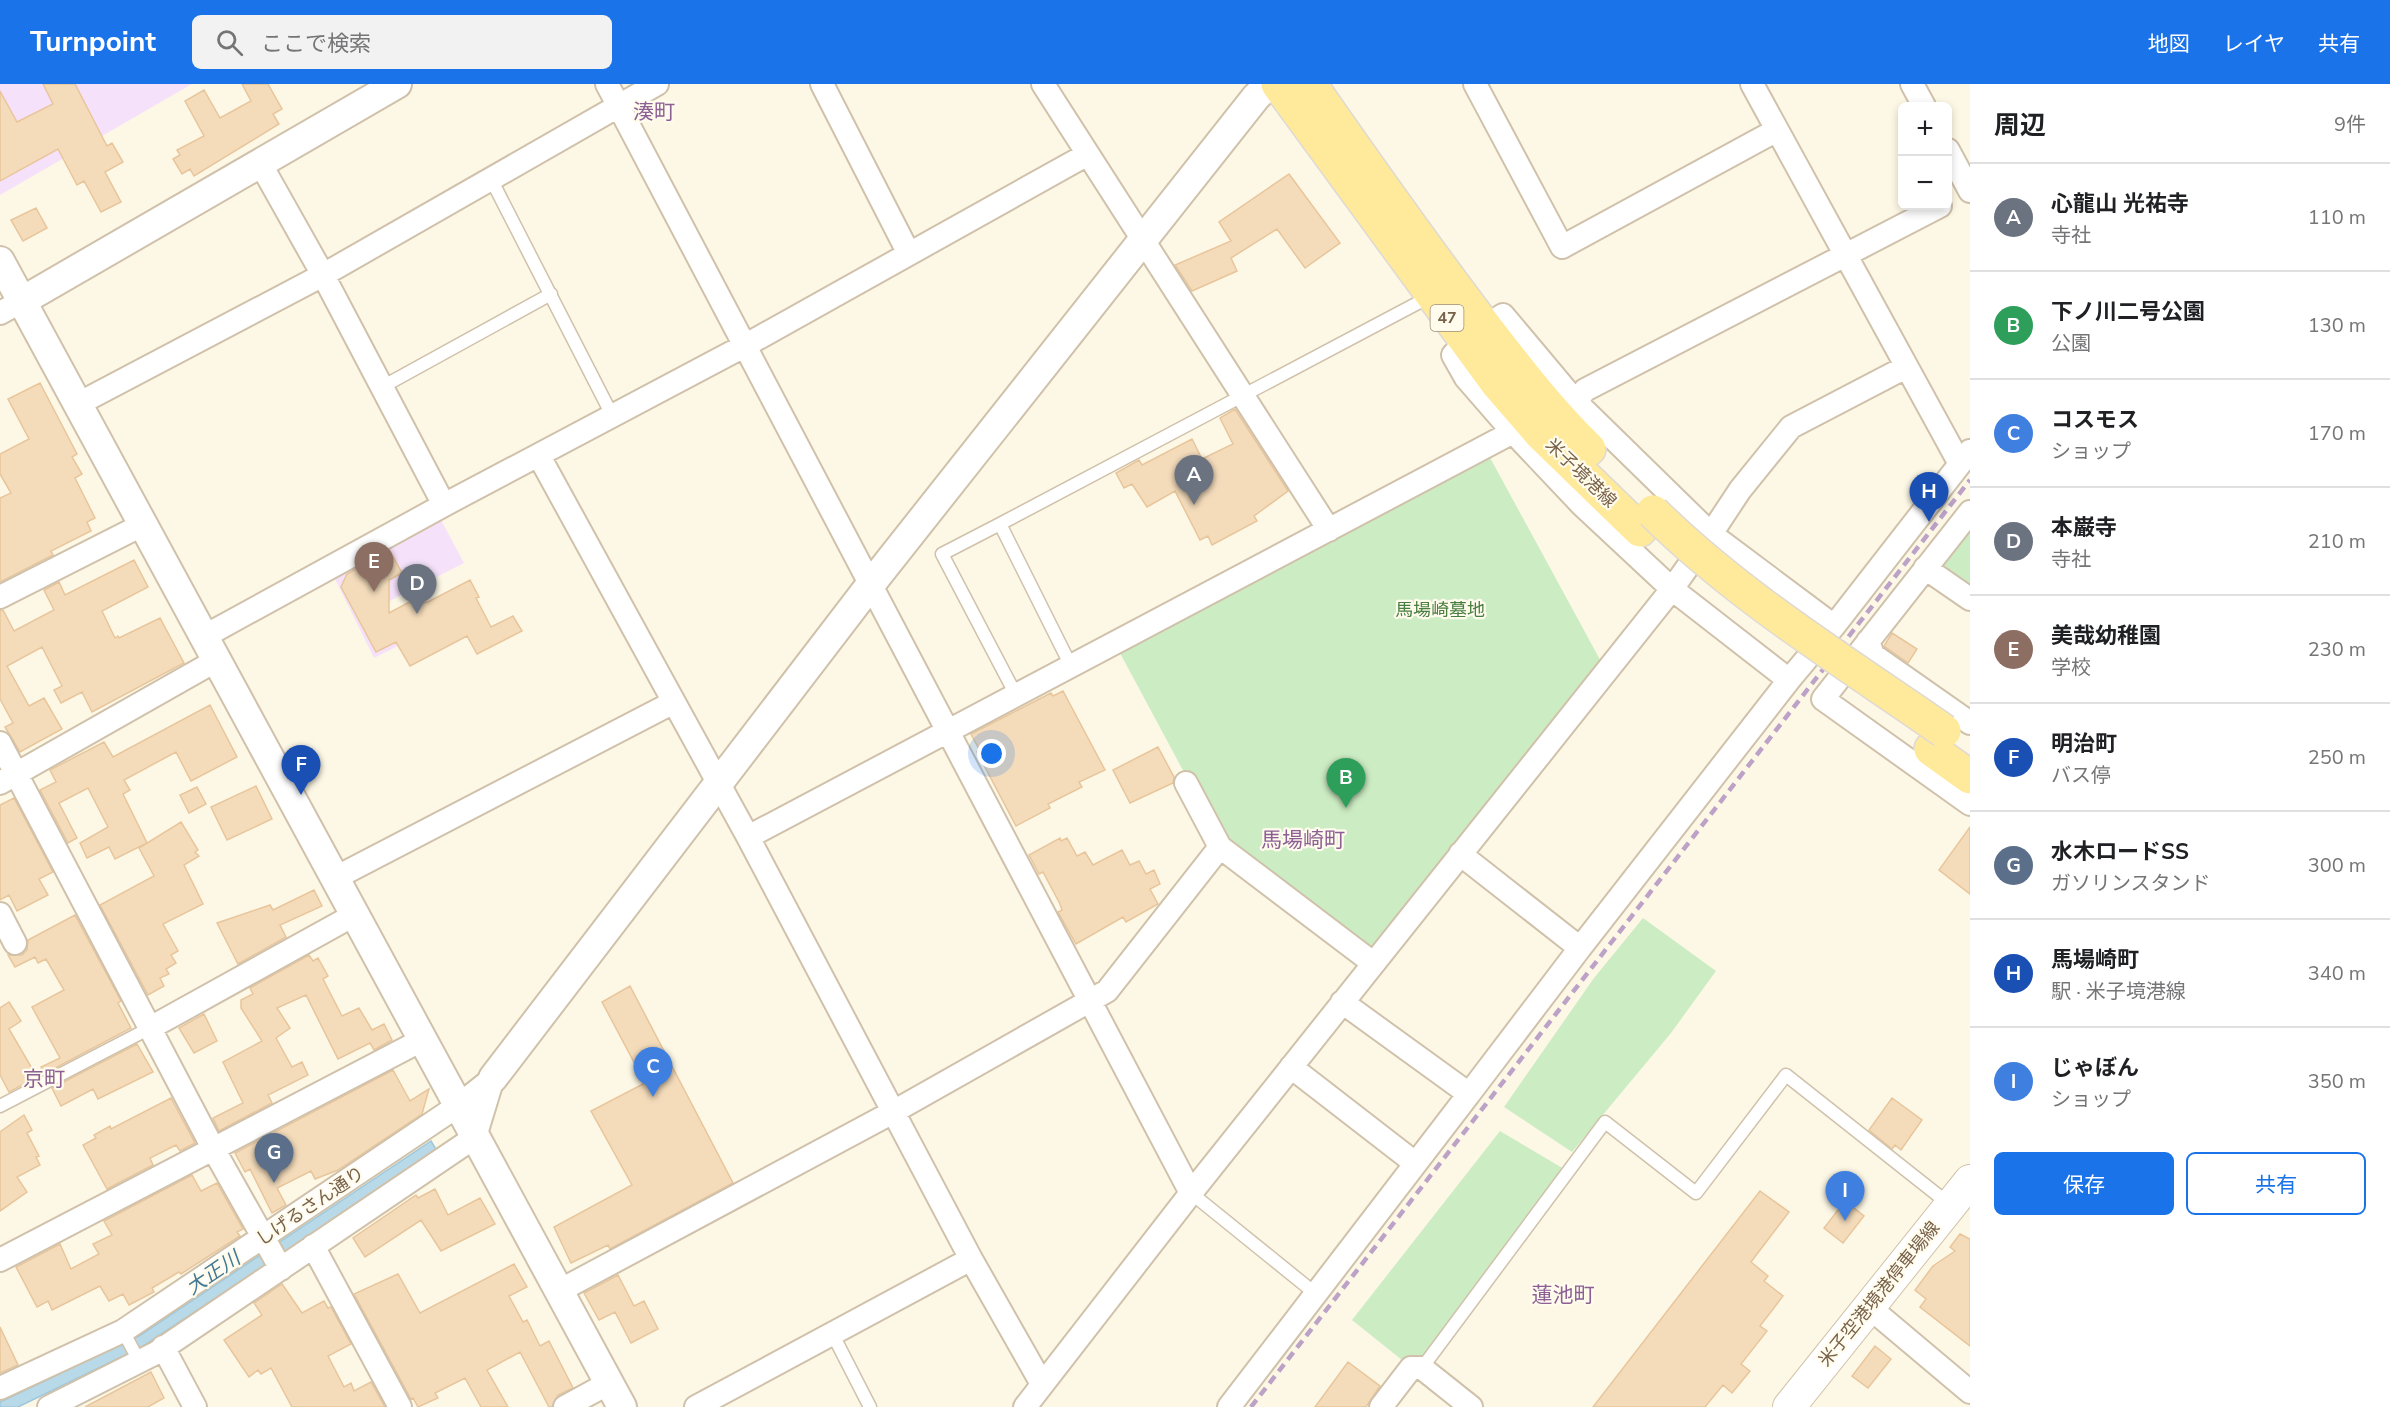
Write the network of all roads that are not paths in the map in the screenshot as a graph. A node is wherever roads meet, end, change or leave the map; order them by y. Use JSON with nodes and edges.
{"nodes":[{"id":1,"x":397,"y":84,"type":"edge"},
{"id":2,"x":607,"y":84,"type":"edge"},
{"id":3,"x":657,"y":84,"type":"edge"},
{"id":4,"x":822,"y":84,"type":"edge"},
{"id":5,"x":1043,"y":84,"type":"edge"},
{"id":6,"x":1269,"y":84,"type":"edge"},
{"id":7,"x":1278,"y":84,"type":"edge"},
{"id":8,"x":1310,"y":84,"type":"edge"},
{"id":9,"x":1475,"y":84,"type":"edge"},
{"id":10,"x":1752,"y":84,"type":"edge"},
{"id":11,"x":1912,"y":84,"type":"edge"},
{"id":12,"x":1922,"y":102,"type":"edge"},
{"id":13,"x":619,"y":106,"type":"junction"},
{"id":14,"x":1777,"y":130,"type":"junction"},
{"id":15,"x":1088,"y":154,"type":"junction"},
{"id":16,"x":1950,"y":156,"type":"edge"},
{"id":17,"x":260,"y":163,"type":"junction"},
{"id":18,"x":491,"y":179,"type":"junction"},
{"id":19,"x":1970,"y":191,"type":"edge"},
{"id":20,"x":1952,"y":200,"type":"edge"},
{"id":21,"x":1932,"y":210,"type":"edge"},
{"id":22,"x":1142,"y":242,"type":"junction"},
{"id":23,"x":909,"y":254,"type":"junction"},
{"id":24,"x":1844,"y":254,"type":"junction"},
{"id":25,"x":0,"y":261,"type":"edge"},
{"id":26,"x":323,"y":275,"type":"junction"},
{"id":27,"x":551,"y":294,"type":"junction"},
{"id":28,"x":1431,"y":296,"type":"junction"},
{"id":29,"x":11,"y":307,"type":"edge"},
{"id":30,"x":1476,"y":335,"type":"junction"},
{"id":31,"x":746,"y":345,"type":"junction"},
{"id":32,"x":1906,"y":367,"type":"junction"},
{"id":33,"x":382,"y":387,"type":"junction"},
{"id":34,"x":1241,"y":396,"type":"junction"},
{"id":35,"x":1576,"y":402,"type":"junction"},
{"id":36,"x":78,"y":404,"type":"junction"},
{"id":37,"x":612,"y":415,"type":"junction"},
{"id":38,"x":1513,"y":432,"type":"junction"},
{"id":39,"x":539,"y":456,"type":"junction"},
{"id":40,"x":1965,"y":458,"type":"edge"},
{"id":41,"x":444,"y":505,"type":"junction"},
{"id":42,"x":1970,"y":512,"type":"edge"},
{"id":43,"x":1000,"y":524,"type":"junction"},
{"id":44,"x":144,"y":525,"type":"junction"},
{"id":45,"x":1329,"y":530,"type":"junction"},
{"id":46,"x":1711,"y":534,"type":"junction"},
{"id":47,"x":1925,"y":568,"type":"junction"},
{"id":48,"x":871,"y":584,"type":"junction"},
{"id":49,"x":1672,"y":589,"type":"junction"},
{"id":50,"x":0,"y":597,"type":"edge"},
{"id":51,"x":1970,"y":599,"type":"edge"},
{"id":52,"x":1834,"y":626,"type":"junction"},
{"id":53,"x":1868,"y":641,"type":"junction"},
{"id":54,"x":211,"y":648,"type":"junction"},
{"id":55,"x":1071,"y":666,"type":"junction"},
{"id":56,"x":1789,"y":680,"type":"junction"},
{"id":57,"x":1016,"y":695,"type":"junction"},
{"id":58,"x":674,"y":702,"type":"junction"},
{"id":59,"x":947,"y":732,"type":"junction"},
{"id":60,"x":1954,"y":738,"type":"edge"},
{"id":61,"x":0,"y":742,"type":"edge"},
{"id":62,"x":1970,"y":777,"type":"edge"},
{"id":63,"x":9,"y":778,"type":"edge"},
{"id":64,"x":1186,"y":783,"type":"dead end"},
{"id":65,"x":719,"y":785,"type":"junction"},
{"id":66,"x":1970,"y":804,"type":"edge"},
{"id":67,"x":748,"y":837,"type":"junction"},
{"id":68,"x":1220,"y":847,"type":"junction"},
{"id":69,"x":1460,"y":854,"type":"junction"},
{"id":70,"x":335,"y":878,"type":"junction"},
{"id":71,"x":0,"y":914,"type":"edge"},
{"id":72,"x":354,"y":915,"type":"junction"},
{"id":73,"x":15,"y":943,"type":"dead end"},
{"id":74,"x":1580,"y":948,"type":"junction"},
{"id":75,"x":1373,"y":963,"type":"junction"},
{"id":76,"x":1090,"y":1000,"type":"junction"},
{"id":77,"x":1342,"y":1002,"type":"junction"},
{"id":78,"x":150,"y":1028,"type":"junction"},
{"id":79,"x":422,"y":1040,"type":"junction"},
{"id":80,"x":1291,"y":1067,"type":"junction"},
{"id":81,"x":493,"y":1078,"type":"junction"},
{"id":82,"x":1469,"y":1094,"type":"junction"},
{"id":83,"x":459,"y":1105,"type":"junction"},
{"id":84,"x":0,"y":1107,"type":"edge"},
{"id":85,"x":893,"y":1112,"type":"junction"},
{"id":86,"x":475,"y":1137,"type":"junction"},
{"id":87,"x":214,"y":1150,"type":"junction"},
{"id":88,"x":1415,"y":1163,"type":"junction"},
{"id":89,"x":1970,"y":1180,"type":"edge"},
{"id":90,"x":1191,"y":1193,"type":"junction"},
{"id":91,"x":1950,"y":1205,"type":"junction"},
{"id":92,"x":263,"y":1238,"type":"junction"},
{"id":93,"x":313,"y":1246,"type":"junction"},
{"id":94,"x":971,"y":1259,"type":"junction"},
{"id":95,"x":0,"y":1260,"type":"edge"},
{"id":96,"x":280,"y":1269,"type":"junction"},
{"id":97,"x":559,"y":1291,"type":"junction"},
{"id":98,"x":1316,"y":1293,"type":"junction"},
{"id":99,"x":1869,"y":1307,"type":"junction"},
{"id":100,"x":123,"y":1331,"type":"junction"},
{"id":101,"x":832,"y":1333,"type":"junction"},
{"id":102,"x":164,"y":1347,"type":"junction"},
{"id":103,"x":139,"y":1361,"type":"junction"},
{"id":104,"x":1422,"y":1368,"type":"junction"},
{"id":105,"x":1042,"y":1384,"type":"junction"},
{"id":106,"x":0,"y":1388,"type":"edge"},
{"id":107,"x":1970,"y":1392,"type":"edge"},
{"id":108,"x":616,"y":1395,"type":"edge"},
{"id":109,"x":49,"y":1407,"type":"edge"},
{"id":110,"x":195,"y":1407,"type":"edge"},
{"id":111,"x":400,"y":1407,"type":"edge"},
{"id":112,"x":565,"y":1407,"type":"edge"},
{"id":113,"x":696,"y":1407,"type":"edge"},
{"id":114,"x":870,"y":1407,"type":"edge"},
{"id":115,"x":1025,"y":1407,"type":"edge"},
{"id":116,"x":1228,"y":1407,"type":"edge"},
{"id":117,"x":1381,"y":1407,"type":"edge"},
{"id":118,"x":1471,"y":1407,"type":"edge"},
{"id":119,"x":1789,"y":1407,"type":"edge"}],
"edges":[{"from":1,"to":17,"type":"street"},
{"from":2,"to":13,"type":"street"},
{"from":3,"to":13,"type":"street"},
{"from":4,"to":23,"type":"street"},
{"from":5,"to":15,"type":"street"},
{"from":6,"to":22,"type":"street"},
{"from":7,"to":28,"type":"main road","name":"米子境港線","number":"47"},
{"from":8,"to":30,"type":"main road","name":"米子境港線","number":"47"},
{"from":9,"to":14,"type":"street"},
{"from":10,"to":14,"type":"street"},
{"from":11,"to":12,"type":"street"},
{"from":13,"to":18,"type":"street"},
{"from":13,"to":31,"type":"street"},
{"from":14,"to":24,"type":"street"},
{"from":15,"to":22,"type":"street"},
{"from":15,"to":23,"type":"street"},
{"from":16,"to":19,"type":"street"},
{"from":17,"to":26,"type":"street"},
{"from":17,"to":29,"type":"street"},
{"from":18,"to":26,"type":"street"},
{"from":18,"to":27,"type":"lane"},
{"from":19,"to":20,"type":"street"},
{"from":21,"to":24,"type":"street"},
{"from":22,"to":34,"type":"street"},
{"from":22,"to":48,"type":"street"},
{"from":23,"to":31,"type":"street"},
{"from":24,"to":32,"type":"street"},
{"from":24,"to":35,"type":"street"},
{"from":25,"to":29,"type":"street"},
{"from":26,"to":33,"type":"street"},
{"from":26,"to":36,"type":"street"},
{"from":27,"to":33,"type":"lane"},
{"from":27,"to":37,"type":"lane"},
{"from":28,"to":30,"type":"main road","name":"米子境港線","number":"47"},
{"from":28,"to":34,"type":"lane"},
{"from":29,"to":36,"type":"street"},
{"from":30,"to":35,"type":"street"},
{"from":30,"to":38,"type":"street"},
{"from":30,"to":60,"type":"main road","name":"米子境港線","number":"47","bridge":true},
{"from":31,"to":37,"type":"street"},
{"from":31,"to":48,"type":"street"},
{"from":32,"to":40,"type":"street"},
{"from":32,"to":46,"type":"street"},
{"from":33,"to":41,"type":"street"},
{"from":34,"to":43,"type":"lane"},
{"from":34,"to":45,"type":"street"},
{"from":35,"to":46,"type":"street"},
{"from":36,"to":44,"type":"street"},
{"from":37,"to":39,"type":"street"},
{"from":38,"to":45,"type":"street"},
{"from":38,"to":49,"type":"street"},
{"from":39,"to":41,"type":"street"},
{"from":39,"to":58,"type":"street"},
{"from":40,"to":52,"type":"street"},
{"from":41,"to":54,"type":"street"},
{"from":42,"to":47,"type":"street"},
{"from":43,"to":55,"type":"lane"},
{"from":43,"to":57,"type":"lane"},
{"from":44,"to":50,"type":"street"},
{"from":44,"to":54,"type":"street"},
{"from":45,"to":55,"type":"street"},
{"from":46,"to":49,"type":"street"},
{"from":46,"to":52,"type":"street"},
{"from":47,"to":51,"type":"street"},
{"from":47,"to":53,"type":"street"},
{"from":48,"to":59,"type":"street"},
{"from":48,"to":65,"type":"street"},
{"from":49,"to":56,"type":"street"},
{"from":49,"to":69,"type":"street"},
{"from":52,"to":56,"type":"street"},
{"from":53,"to":60,"type":"street"},
{"from":53,"to":66,"type":"street"},
{"from":54,"to":63,"type":"street"},
{"from":54,"to":70,"type":"street"},
{"from":55,"to":57,"type":"street"},
{"from":56,"to":74,"type":"street"},
{"from":57,"to":59,"type":"street"},
{"from":58,"to":65,"type":"street"},
{"from":58,"to":70,"type":"street"},
{"from":59,"to":67,"type":"street"},
{"from":59,"to":76,"type":"street"},
{"from":60,"to":62,"type":"main road","name":"米子境港線","number":"47"},
{"from":61,"to":63,"type":"street"},
{"from":63,"to":78,"type":"street"},
{"from":64,"to":68,"type":"street"},
{"from":65,"to":67,"type":"street"},
{"from":65,"to":81,"type":"street"},
{"from":67,"to":85,"type":"street"},
{"from":68,"to":75,"type":"street"},
{"from":68,"to":76,"type":"street"},
{"from":69,"to":74,"type":"street"},
{"from":69,"to":75,"type":"street"},
{"from":70,"to":72,"type":"street"},
{"from":71,"to":73,"type":"street"},
{"from":72,"to":78,"type":"street"},
{"from":72,"to":79,"type":"street"},
{"from":74,"to":82,"type":"street"},
{"from":75,"to":77,"type":"street"},
{"from":76,"to":85,"type":"street"},
{"from":76,"to":90,"type":"street"},
{"from":77,"to":80,"type":"street"},
{"from":77,"to":82,"type":"street"},
{"from":78,"to":84,"type":"lane"},
{"from":78,"to":87,"type":"street"},
{"from":79,"to":83,"type":"street"},
{"from":79,"to":87,"type":"street"},
{"from":80,"to":88,"type":"street"},
{"from":80,"to":90,"type":"street"},
{"from":81,"to":83,"type":"street","name":"しげるさん通り"},
{"from":81,"to":86,"type":"street"},
{"from":82,"to":88,"type":"street"},
{"from":83,"to":86,"type":"street"},
{"from":83,"to":92,"type":"street","name":"しげるさん通り"},
{"from":85,"to":94,"type":"street"},
{"from":85,"to":97,"type":"street"},
{"from":86,"to":93,"type":"street"},
{"from":86,"to":97,"type":"street"},
{"from":87,"to":92,"type":"street"},
{"from":87,"to":95,"type":"street"},
{"from":88,"to":98,"type":"street"},
{"from":89,"to":91,"type":"main road","name":"米子空港境港停車場線"},
{"from":90,"to":98,"type":"lane"},
{"from":90,"to":105,"type":"street"},
{"from":91,"to":99,"type":"main road","name":"米子空港境港停車場線"},
{"from":91,"to":104,"type":"lane"},
{"from":92,"to":96,"type":"street"},
{"from":92,"to":100,"type":"street","name":"しげるさん通り"},
{"from":93,"to":96,"type":"street"},
{"from":93,"to":111,"type":"street"},
{"from":94,"to":101,"type":"street"},
{"from":94,"to":105,"type":"street"},
{"from":96,"to":102,"type":"street"},
{"from":97,"to":108,"type":"street"},
{"from":98,"to":116,"type":"street"},
{"from":99,"to":107,"type":"street"},
{"from":99,"to":119,"type":"main road","name":"米子空港境港停車場線"},
{"from":100,"to":103,"type":"lane"},
{"from":100,"to":106,"type":"street","name":"しげるさん通り"},
{"from":101,"to":113,"type":"street"},
{"from":101,"to":114,"type":"lane"},
{"from":102,"to":103,"type":"street"},
{"from":102,"to":110,"type":"street"},
{"from":103,"to":109,"type":"street"},
{"from":104,"to":117,"type":"street"},
{"from":104,"to":118,"type":"street"},
{"from":105,"to":115,"type":"street"},
{"from":108,"to":112,"type":"street"}]}
